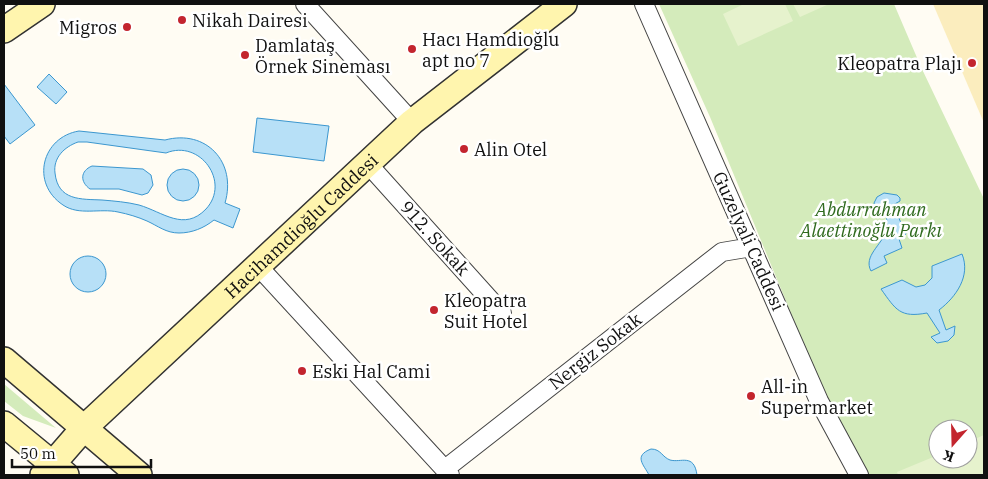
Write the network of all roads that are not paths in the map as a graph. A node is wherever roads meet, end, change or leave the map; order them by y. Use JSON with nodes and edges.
{"nodes":[{"id":1,"x":42,"y":4,"type":"edge"},
{"id":2,"x":305,"y":4,"type":"edge"},
{"id":3,"x":564,"y":4,"type":"edge"},
{"id":4,"x":644,"y":4,"type":"edge"},
{"id":5,"x":4,"y":30,"type":"edge"},
{"id":6,"x":412,"y":122,"type":"junction"},
{"id":7,"x":368,"y":164,"type":"junction"},
{"id":8,"x":752,"y":247,"type":"junction"},
{"id":9,"x":258,"y":266,"type":"junction"},
{"id":10,"x":502,"y":313,"type":"dead end"},
{"id":11,"x":4,"y":360,"type":"edge"},
{"id":12,"x":4,"y":424,"type":"edge"},
{"id":13,"x":83,"y":429,"type":"junction"},
{"id":14,"x":54,"y":472,"type":"edge"},
{"id":15,"x":448,"y":472,"type":"edge"},
{"id":16,"x":139,"y":475,"type":"edge"},
{"id":17,"x":859,"y":475,"type":"edge"}],
"edges":[{"from":1,"to":5,"type":"street"},
{"from":2,"to":6,"type":"street"},
{"from":3,"to":6,"type":"street","name":"Hacihamdioğlu Caddesi"},
{"from":4,"to":8,"type":"street","name":"Guzelyali Caddesi"},
{"from":6,"to":7,"type":"street","name":"Hacihamdioğlu Caddesi"},
{"from":7,"to":9,"type":"street","name":"Hacihamdioğlu Caddesi"},
{"from":7,"to":10,"type":"street","name":"912. Sokak"},
{"from":8,"to":15,"type":"street","name":"Nergiz Sokak"},
{"from":8,"to":17,"type":"street","name":"Guzelyali Caddesi"},
{"from":9,"to":13,"type":"street","name":"Hacihamdioğlu Caddesi"},
{"from":9,"to":15,"type":"street"},
{"from":11,"to":13,"type":"street"},
{"from":12,"to":14,"type":"street"},
{"from":13,"to":14,"type":"street","name":"Hacihamdioğlu Caddesi"},
{"from":13,"to":16,"type":"street"}]}
